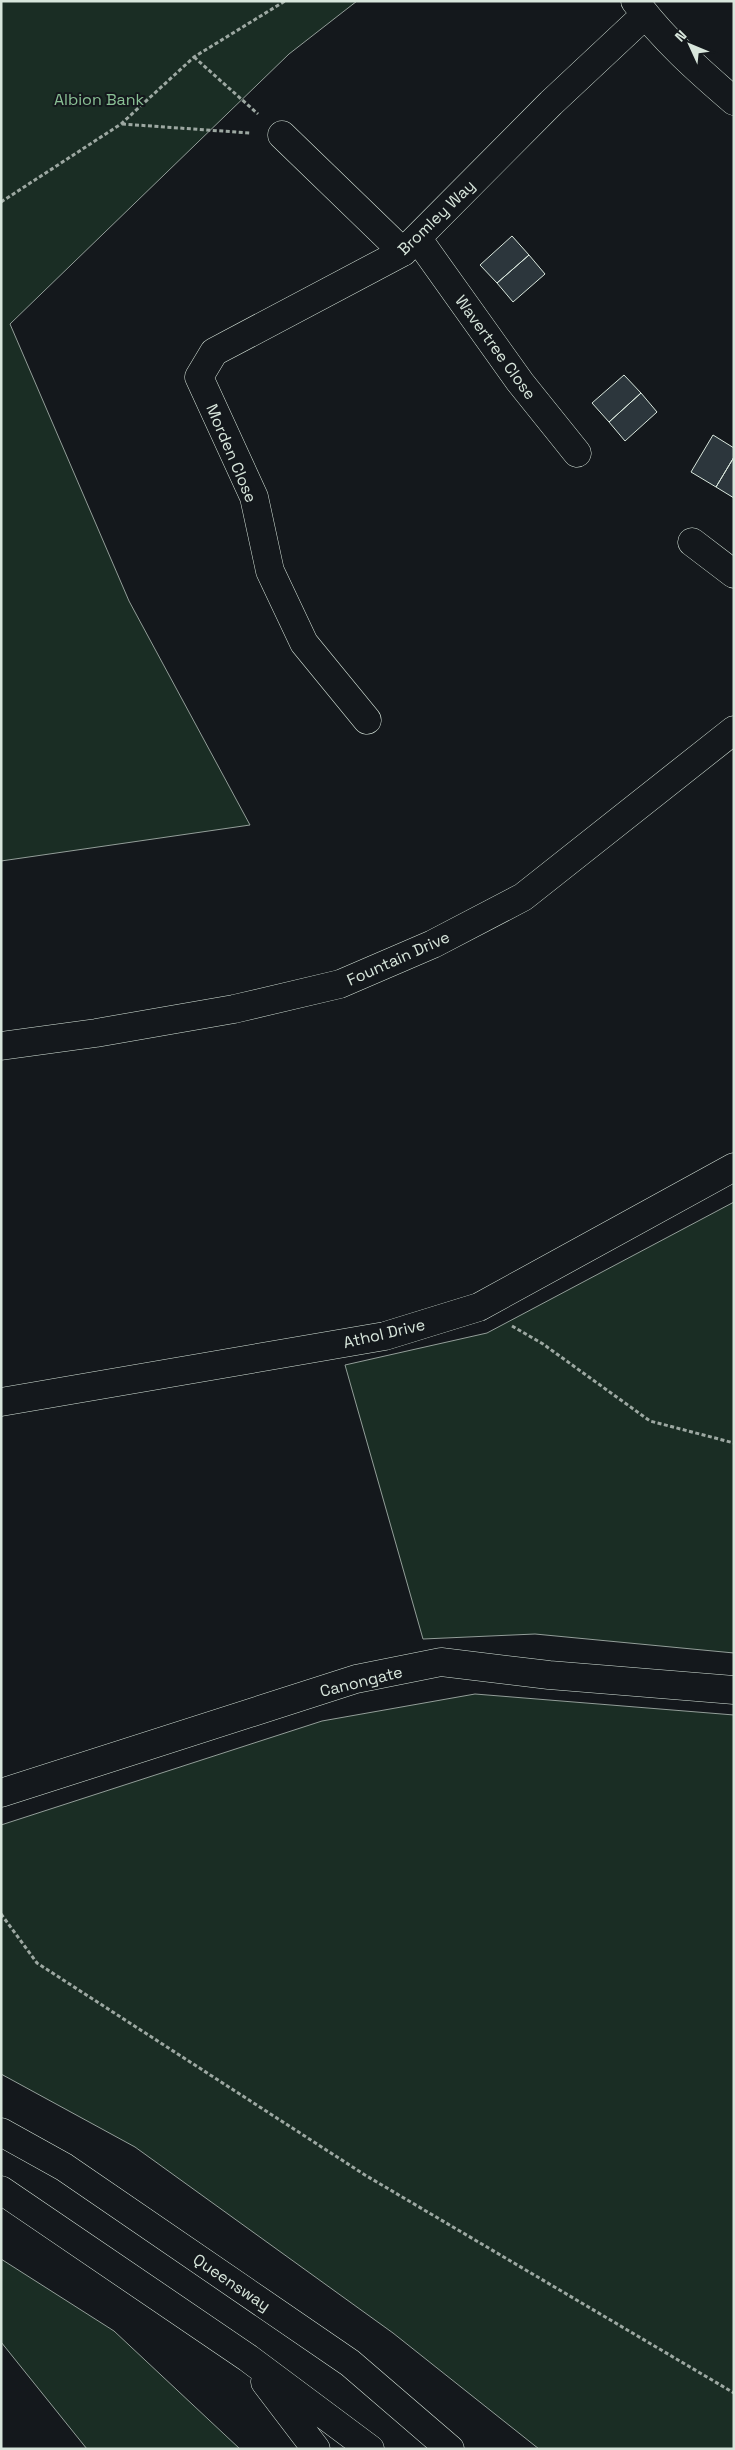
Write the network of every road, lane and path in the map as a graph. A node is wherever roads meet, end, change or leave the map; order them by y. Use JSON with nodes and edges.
{"nodes":[{"id":1,"x":284,"y":1,"type":"edge"},
{"id":2,"x":640,"y":8,"type":"edge"},
{"id":3,"x":194,"y":57,"type":"junction"},
{"id":4,"x":734,"y":101,"type":"edge"},
{"id":5,"x":121,"y":124,"type":"junction"},
{"id":6,"x":282,"y":135,"type":"junction"},
{"id":7,"x":1,"y":202,"type":"edge"},
{"id":8,"x":411,"y":245,"type":"junction"},
{"id":9,"x":199,"y":377,"type":"joint"},
{"id":10,"x":577,"y":453,"type":"dead end"},
{"id":11,"x":692,"y":542,"type":"dead end"},
{"id":12,"x":734,"y":574,"type":"edge"},
{"id":13,"x":366,"y":720,"type":"dead end"},
{"id":14,"x":734,"y":730,"type":"edge"},
{"id":15,"x":1,"y":1046,"type":"edge"},
{"id":16,"x":734,"y":1167,"type":"edge"},
{"id":17,"x":479,"y":1307,"type":"junction"},
{"id":18,"x":1,"y":1402,"type":"edge"},
{"id":19,"x":734,"y":1443,"type":"edge"},
{"id":20,"x":734,"y":1690,"type":"edge"},
{"id":21,"x":1,"y":1793,"type":"edge"},
{"id":22,"x":1,"y":1914,"type":"edge"},
{"id":23,"x":1,"y":2132,"type":"edge"},
{"id":24,"x":1,"y":2190,"type":"edge"},
{"id":25,"x":248,"y":2358,"type":"junction"},
{"id":26,"x":734,"y":2393,"type":"edge"},
{"id":27,"x":316,"y":2449,"type":"edge"},
{"id":28,"x":370,"y":2449,"type":"edge"},
{"id":29,"x":450,"y":2449,"type":"edge"}],
"edges":[{"from":1,"to":3,"type":"path"},
{"from":2,"to":4,"type":"main road"},
{"from":2,"to":8,"type":"main road","name":"Bromley Way"},
{"from":3,"to":5,"type":"path"},
{"from":3,"to":6,"type":"path"},
{"from":5,"to":6,"type":"path"},
{"from":5,"to":7,"type":"path"},
{"from":6,"to":8,"type":"main road","name":"Wavertree Close"},
{"from":8,"to":9,"type":"main road","name":"Bromley Way"},
{"from":8,"to":10,"type":"main road","name":"Wavertree Close"},
{"from":9,"to":13,"type":"main road","name":"Morden Close"},
{"from":11,"to":12,"type":"main road"},
{"from":14,"to":15,"type":"main road","name":"Fountain Drive"},
{"from":16,"to":17,"type":"main road","name":"Athol Drive"},
{"from":17,"to":18,"type":"main road","name":"Athol Drive"},
{"from":17,"to":19,"type":"path"},
{"from":20,"to":21,"type":"main road","name":"Canongate"},
{"from":22,"to":26,"type":"path"},
{"from":23,"to":29,"type":"main road","name":"Queensway"},
{"from":24,"to":25,"type":"main road"},
{"from":25,"to":27,"type":"main road"},
{"from":25,"to":28,"type":"main road"}]}
